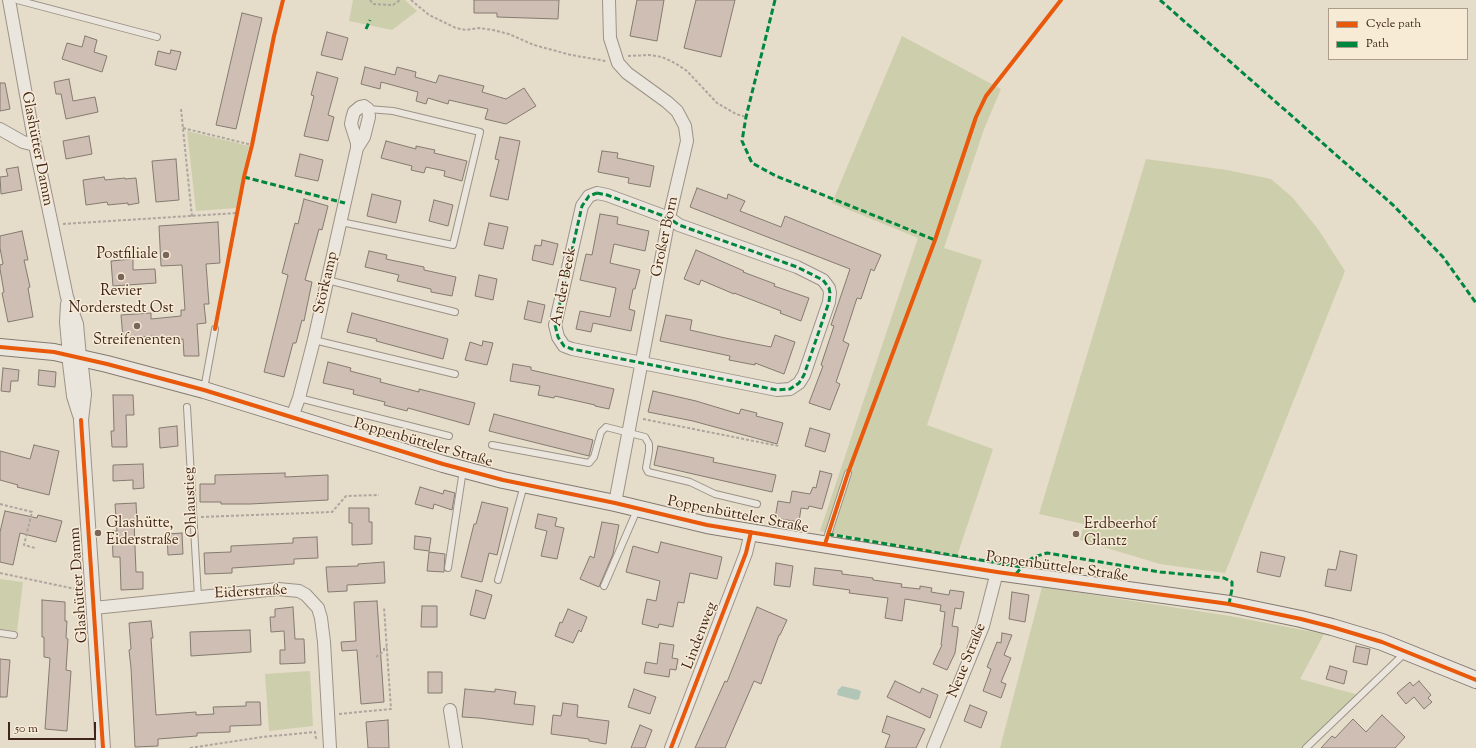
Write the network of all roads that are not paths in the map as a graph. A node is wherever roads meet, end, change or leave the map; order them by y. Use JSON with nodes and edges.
{"nodes":[{"id":1,"x":9,"y":0,"type":"edge"},
{"id":2,"x":18,"y":0,"type":"edge"},
{"id":3,"x":609,"y":0,"type":"edge"},
{"id":4,"x":157,"y":37,"type":"dead end"},
{"id":5,"x":368,"y":109,"type":"joint"},
{"id":6,"x":0,"y":129,"type":"edge"},
{"id":7,"x":35,"y":145,"type":"junction"},
{"id":8,"x":669,"y":218,"type":"junction"},
{"id":9,"x":341,"y":222,"type":"junction"},
{"id":10,"x":327,"y":280,"type":"junction"},
{"id":11,"x":456,"y":312,"type":"dead end"},
{"id":12,"x":215,"y":329,"type":"road end"},
{"id":13,"x":314,"y":340,"type":"junction"},
{"id":14,"x":0,"y":347,"type":"edge"},
{"id":15,"x":74,"y":356,"type":"junction"},
{"id":16,"x":642,"y":363,"type":"junction"},
{"id":17,"x":455,"y":374,"type":"dead end"},
{"id":18,"x":204,"y":390,"type":"junction"},
{"id":19,"x":299,"y":398,"type":"junction"},
{"id":20,"x":187,"y":407,"type":"dead end"},
{"id":21,"x":292,"y":417,"type":"junction"},
{"id":22,"x":634,"y":434,"type":"junction"},
{"id":23,"x":450,"y":436,"type":"dead end"},
{"id":24,"x":492,"y":445,"type":"dead end"},
{"id":25,"x":463,"y":470,"type":"junction"},
{"id":26,"x":848,"y":473,"type":"dead end"},
{"id":27,"x":524,"y":485,"type":"junction"},
{"id":28,"x":615,"y":503,"type":"junction"},
{"id":29,"x":757,"y":504,"type":"dead end"},
{"id":30,"x":638,"y":508,"type":"junction"},
{"id":31,"x":751,"y":532,"type":"junction"},
{"id":32,"x":825,"y":544,"type":"junction"},
{"id":33,"x":448,"y":568,"type":"dead end"},
{"id":34,"x":997,"y":572,"type":"junction"},
{"id":35,"x":498,"y":580,"type":"dead end"},
{"id":36,"x":604,"y":586,"type":"dead end"},
{"id":37,"x":198,"y":597,"type":"junction"},
{"id":38,"x":94,"y":608,"type":"junction"},
{"id":39,"x":0,"y":632,"type":"edge"},
{"id":40,"x":14,"y":635,"type":"dead end"},
{"id":41,"x":1407,"y":652,"type":"junction"},
{"id":42,"x":1476,"y":680,"type":"edge"},
{"id":43,"x":450,"y":710,"type":"dead end"},
{"id":44,"x":329,"y":744,"type":"edge"},
{"id":45,"x":104,"y":748,"type":"edge"},
{"id":46,"x":456,"y":748,"type":"edge"},
{"id":47,"x":671,"y":748,"type":"edge"},
{"id":48,"x":933,"y":748,"type":"edge"},
{"id":49,"x":1306,"y":748,"type":"edge"}],
"edges":[{"from":1,"to":7,"type":"street","name":"Glashütter Damm"},
{"from":2,"to":4,"type":"lane"},
{"from":3,"to":8,"type":"street","name":"Großer Born"},
{"from":5,"to":9,"type":"street","name":"Störkamp"},
{"from":5,"to":9,"type":"lane"},
{"from":6,"to":7,"type":"street"},
{"from":7,"to":15,"type":"street","name":"Glashütter Damm"},
{"from":8,"to":16,"type":"street","name":"Großer Born"},
{"from":8,"to":16,"type":"street","name":"An der Beek"},
{"from":8,"to":16,"type":"street","name":"An der Beek"},
{"from":9,"to":10,"type":"street","name":"Störkamp"},
{"from":10,"to":11,"type":"lane"},
{"from":10,"to":13,"type":"street","name":"Störkamp"},
{"from":12,"to":18,"type":"lane"},
{"from":13,"to":17,"type":"lane"},
{"from":13,"to":19,"type":"street","name":"Störkamp"},
{"from":14,"to":15,"type":"main road","name":"Poppenbütteler Straße"},
{"from":15,"to":18,"type":"main road","name":"Poppenbütteler Straße"},
{"from":15,"to":38,"type":"street","name":"Glashütter Damm"},
{"from":16,"to":22,"type":"street","name":"Großer Born"},
{"from":18,"to":21,"type":"main road","name":"Poppenbütteler Straße"},
{"from":19,"to":21,"type":"street","name":"Störkamp"},
{"from":19,"to":23,"type":"lane"},
{"from":20,"to":37,"type":"lane","name":"Ohlaustieg"},
{"from":21,"to":25,"type":"main road","name":"Poppenbütteler Straße"},
{"from":22,"to":24,"type":"lane"},
{"from":22,"to":28,"type":"street","name":"Großer Born"},
{"from":22,"to":29,"type":"lane"},
{"from":25,"to":27,"type":"main road","name":"Poppenbütteler Straße"},
{"from":25,"to":33,"type":"lane"},
{"from":26,"to":32,"type":"lane"},
{"from":27,"to":28,"type":"main road","name":"Poppenbütteler Straße"},
{"from":27,"to":35,"type":"lane"},
{"from":28,"to":30,"type":"main road","name":"Poppenbütteler Straße"},
{"from":30,"to":31,"type":"main road","name":"Poppenbütteler Straße"},
{"from":30,"to":36,"type":"lane"},
{"from":31,"to":32,"type":"main road","name":"Poppenbütteler Straße"},
{"from":31,"to":47,"type":"street","name":"Lindenweg"},
{"from":32,"to":34,"type":"main road","name":"Poppenbütteler Straße"},
{"from":34,"to":41,"type":"main road","name":"Poppenbütteler Straße"},
{"from":34,"to":48,"type":"street","name":"Neue Straße"},
{"from":37,"to":38,"type":"street","name":"Eiderstraße"},
{"from":37,"to":44,"type":"street","name":"Eiderstraße"},
{"from":38,"to":45,"type":"street","name":"Glashütter Damm"},
{"from":39,"to":40,"type":"lane"},
{"from":41,"to":42,"type":"main road","name":"Poppenbütteler Straße"},
{"from":41,"to":49,"type":"lane"},
{"from":43,"to":46,"type":"street"}]}
